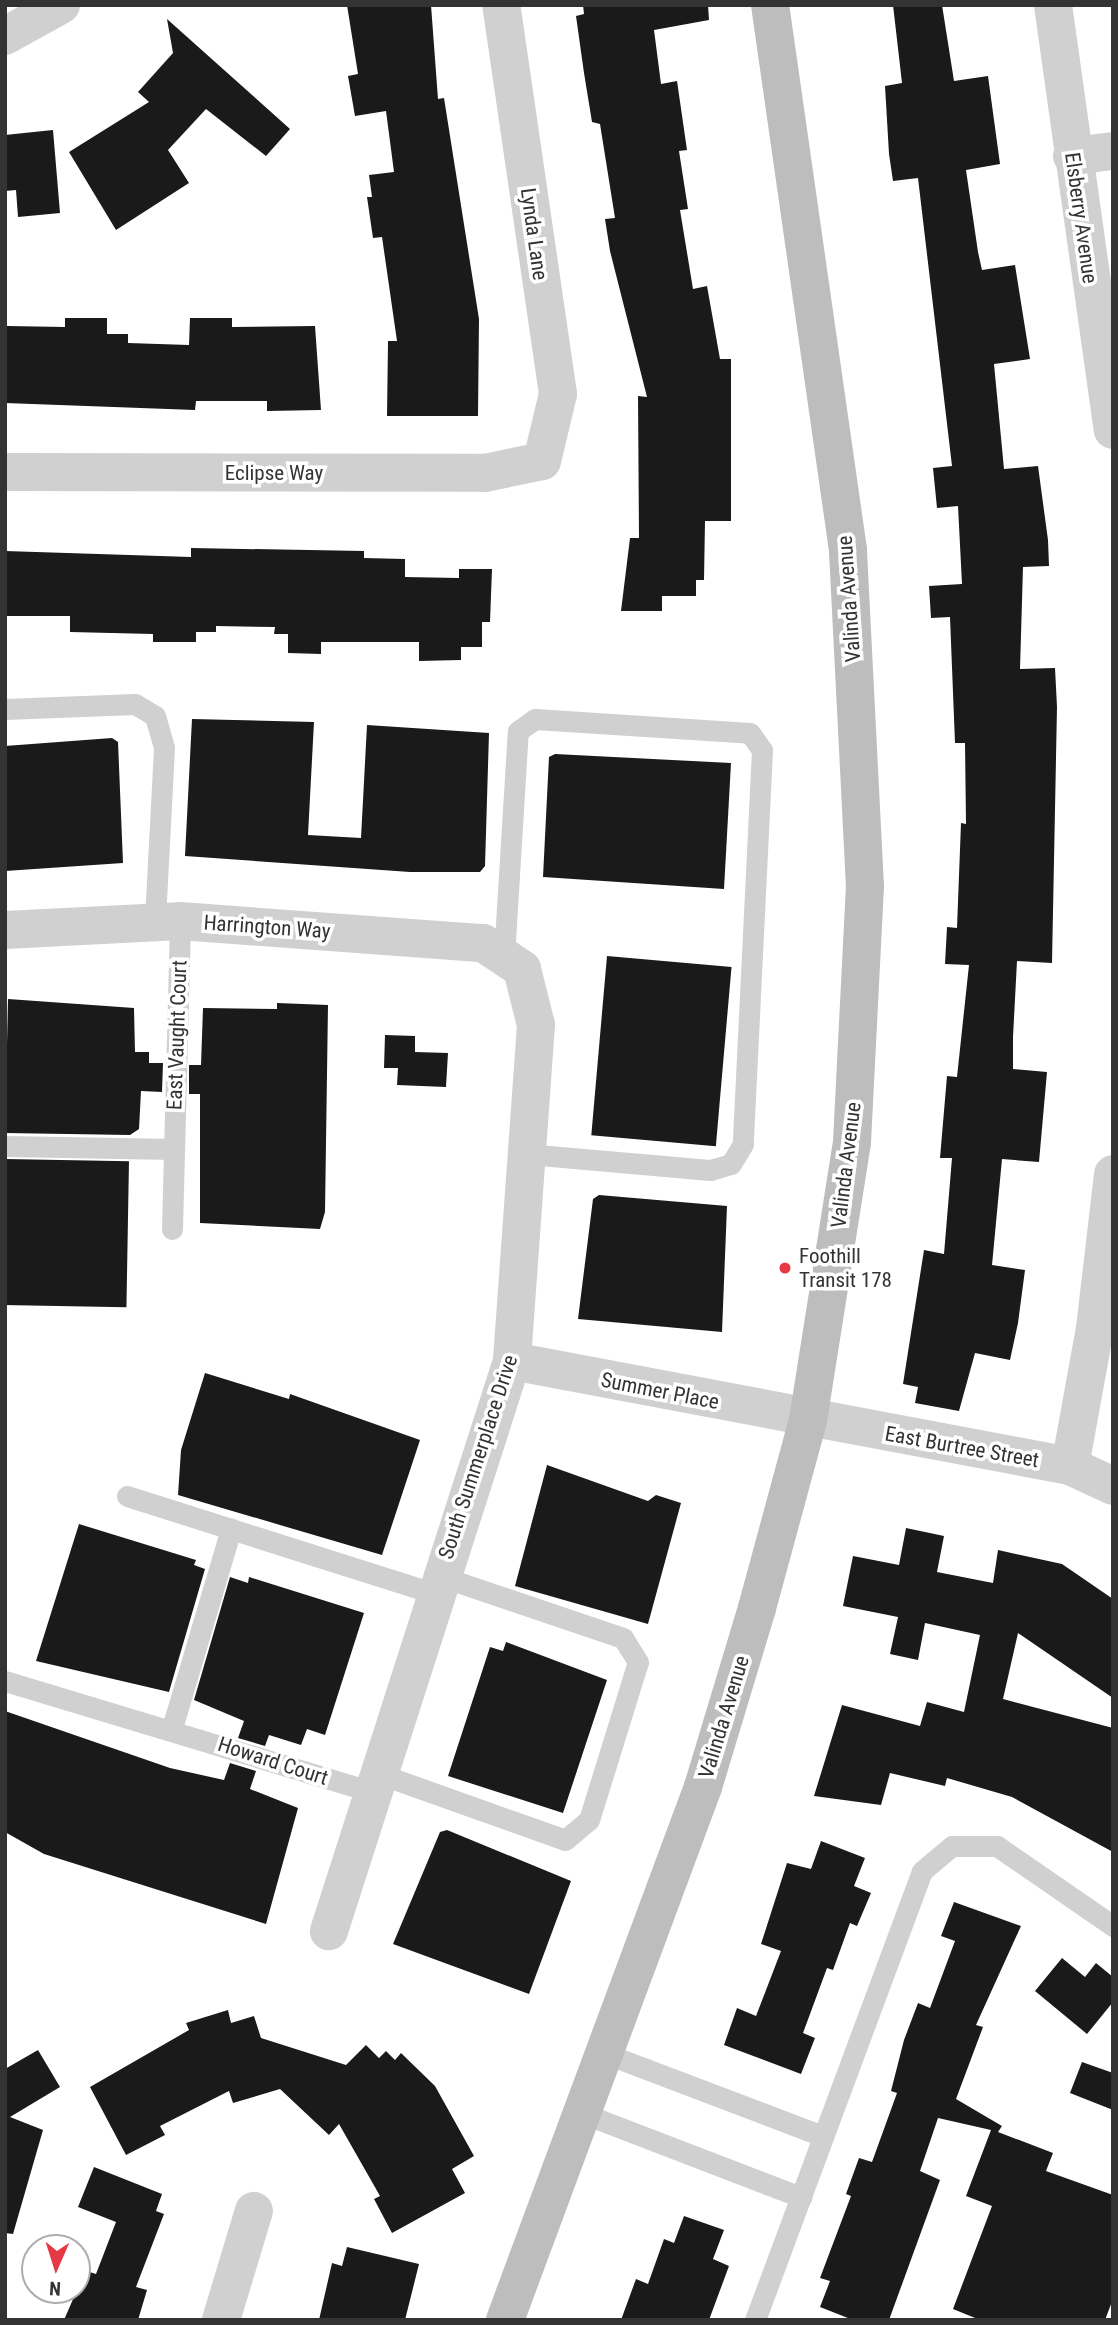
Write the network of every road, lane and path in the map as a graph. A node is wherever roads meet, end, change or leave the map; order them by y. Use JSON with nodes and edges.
{"nodes":[{"id":1,"x":501,"y":5,"type":"edge"},
{"id":2,"x":770,"y":5,"type":"edge"},
{"id":3,"x":1053,"y":5,"type":"edge"},
{"id":4,"x":61,"y":6,"type":"edge"},
{"id":5,"x":5,"y":36,"type":"edge"},
{"id":6,"x":1113,"y":151,"type":"edge"},
{"id":7,"x":1072,"y":156,"type":"junction"},
{"id":8,"x":1113,"y":430,"type":"edge"},
{"id":9,"x":542,"y":461,"type":"joint"},
{"id":10,"x":5,"y":472,"type":"edge"},
{"id":11,"x":5,"y":709,"type":"edge"},
{"id":12,"x":168,"y":922,"type":"junction"},
{"id":13,"x":5,"y":930,"type":"edge"},
{"id":14,"x":513,"y":963,"type":"junction"},
{"id":15,"x":5,"y":1146,"type":"edge"},
{"id":16,"x":174,"y":1149,"type":"junction"},
{"id":17,"x":526,"y":1154,"type":"junction"},
{"id":18,"x":1113,"y":1174,"type":"edge"},
{"id":19,"x":172,"y":1229,"type":"dead end"},
{"id":20,"x":512,"y":1361,"type":"junction"},
{"id":21,"x":808,"y":1420,"type":"junction"},
{"id":22,"x":1070,"y":1466,"type":"junction"},
{"id":23,"x":1113,"y":1486,"type":"edge"},
{"id":24,"x":127,"y":1496,"type":"dead end"},
{"id":25,"x":231,"y":1529,"type":"junction"},
{"id":26,"x":436,"y":1585,"type":"junction"},
{"id":27,"x":5,"y":1681,"type":"edge"},
{"id":28,"x":172,"y":1728,"type":"junction"},
{"id":29,"x":377,"y":1784,"type":"junction"},
{"id":30,"x":1113,"y":1926,"type":"edge"},
{"id":31,"x":328,"y":1931,"type":"dead end"},
{"id":32,"x":604,"y":2053,"type":"junction"},
{"id":33,"x":582,"y":2113,"type":"junction"},
{"id":34,"x":823,"y":2136,"type":"junction"},
{"id":35,"x":801,"y":2197,"type":"junction"},
{"id":36,"x":254,"y":2211,"type":"dead end"},
{"id":37,"x":221,"y":2320,"type":"edge"},
{"id":38,"x":505,"y":2320,"type":"edge"},
{"id":39,"x":755,"y":2320,"type":"edge"}],
"edges":[{"from":1,"to":9,"type":"street","name":"Lynda Lane"},
{"from":2,"to":21,"type":"main road","name":"Valinda Avenue"},
{"from":3,"to":7,"type":"street","name":"Elsberry Avenue"},
{"from":4,"to":5,"type":"street"},
{"from":6,"to":7,"type":"street"},
{"from":7,"to":8,"type":"street","name":"Elsberry Avenue"},
{"from":9,"to":10,"type":"street","name":"Eclipse Way"},
{"from":11,"to":12,"type":"lane","name":"East Vaught Court"},
{"from":12,"to":13,"type":"street","name":"Harrington Way"},
{"from":12,"to":14,"type":"street","name":"Harrington Way"},
{"from":12,"to":16,"type":"lane","name":"East Vaught Court"},
{"from":14,"to":17,"type":"street","name":"South Summerplace Drive"},
{"from":14,"to":17,"type":"lane"},
{"from":15,"to":16,"type":"lane"},
{"from":16,"to":19,"type":"lane","name":"East Vaught Court"},
{"from":17,"to":20,"type":"street","name":"South Summerplace Drive"},
{"from":18,"to":22,"type":"street"},
{"from":20,"to":21,"type":"street","name":"Summer Place"},
{"from":20,"to":26,"type":"street","name":"South Summerplace Drive"},
{"from":21,"to":22,"type":"street","name":"East Burtree Street"},
{"from":21,"to":32,"type":"main road","name":"Valinda Avenue"},
{"from":22,"to":23,"type":"street","name":"East Burtree Street"},
{"from":24,"to":25,"type":"lane"},
{"from":25,"to":26,"type":"lane"},
{"from":25,"to":28,"type":"lane"},
{"from":26,"to":29,"type":"street","name":"South Summerplace Drive"},
{"from":26,"to":29,"type":"lane","name":"Howard Court"},
{"from":27,"to":28,"type":"lane","name":"Howard Court"},
{"from":28,"to":29,"type":"lane","name":"Howard Court"},
{"from":29,"to":31,"type":"street","name":"South Summerplace Drive"},
{"from":30,"to":34,"type":"lane"},
{"from":32,"to":33,"type":"main road","name":"Valinda Avenue"},
{"from":32,"to":34,"type":"lane"},
{"from":33,"to":35,"type":"lane"},
{"from":33,"to":38,"type":"main road","name":"Valinda Avenue"},
{"from":34,"to":35,"type":"lane"},
{"from":35,"to":39,"type":"lane"},
{"from":36,"to":37,"type":"street"}]}
